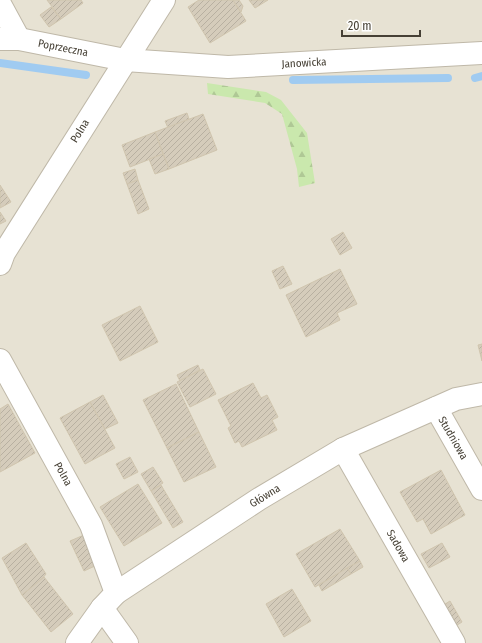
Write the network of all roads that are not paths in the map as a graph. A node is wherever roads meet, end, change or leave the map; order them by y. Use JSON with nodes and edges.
{"nodes":[{"id":1,"x":164,"y":0,"type":"edge"},
{"id":2,"x":0,"y":4,"type":"edge"},
{"id":3,"x":10,"y":39,"type":"edge"},
{"id":4,"x":482,"y":53,"type":"edge"},
{"id":5,"x":125,"y":60,"type":"junction"},
{"id":6,"x":0,"y":264,"type":"edge"},
{"id":7,"x":0,"y":360,"type":"edge"},
{"id":8,"x":482,"y":394,"type":"edge"},
{"id":9,"x":436,"y":408,"type":"junction"},
{"id":10,"x":343,"y":449,"type":"junction"},
{"id":11,"x":482,"y":489,"type":"edge"},
{"id":12,"x":109,"y":601,"type":"junction"},
{"id":13,"x":77,"y":643,"type":"edge"},
{"id":14,"x":127,"y":643,"type":"edge"},
{"id":15,"x":454,"y":643,"type":"edge"}],
"edges":[{"from":1,"to":5,"type":"street","name":"Polna"},
{"from":2,"to":3,"type":"street"},
{"from":3,"to":5,"type":"street","name":"Poprzeczna"},
{"from":4,"to":5,"type":"street","name":"Janowicka"},
{"from":5,"to":6,"type":"street","name":"Polna"},
{"from":7,"to":12,"type":"street","name":"Polna"},
{"from":8,"to":9,"type":"street","name":"Główna"},
{"from":9,"to":10,"type":"street","name":"Główna"},
{"from":9,"to":11,"type":"street","name":"Studniowa"},
{"from":10,"to":12,"type":"street","name":"Główna"},
{"from":10,"to":15,"type":"street","name":"Sadowa"},
{"from":12,"to":13,"type":"street","name":"Główna"},
{"from":12,"to":14,"type":"street","name":"Polna"}]}
